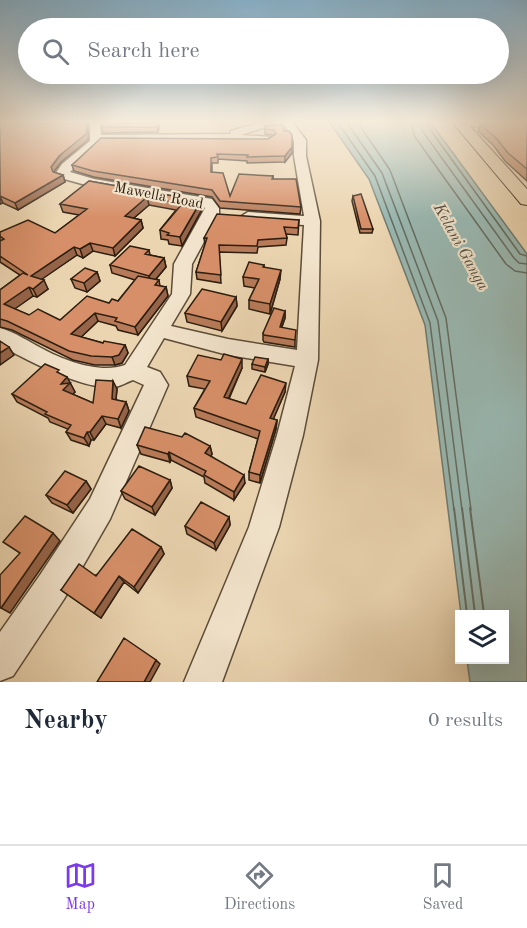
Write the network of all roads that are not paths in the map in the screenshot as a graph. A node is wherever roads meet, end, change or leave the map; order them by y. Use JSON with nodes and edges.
{"nodes":[{"id":1,"x":82,"y":155,"type":"edge"},
{"id":2,"x":300,"y":155,"type":"edge"},
{"id":3,"x":488,"y":155,"type":"edge"},
{"id":4,"x":527,"y":200,"type":"edge"},
{"id":5,"x":222,"y":215,"type":"junction"},
{"id":6,"x":312,"y":220,"type":"junction"},
{"id":7,"x":159,"y":330,"type":"junction"},
{"id":8,"x":0,"y":335,"type":"edge"},
{"id":9,"x":308,"y":360,"type":"junction"},
{"id":10,"x":133,"y":371,"type":"junction"},
{"id":11,"x":0,"y":663,"type":"edge"},
{"id":12,"x":203,"y":682,"type":"edge"}],
"edges":[{"from":1,"to":5,"type":"street","name":"Mawella Road"},
{"from":2,"to":6,"type":"street"},
{"from":3,"to":4,"type":"main road"},
{"from":5,"to":6,"type":"street"},
{"from":5,"to":7,"type":"street","name":"Mawella Road"},
{"from":6,"to":9,"type":"street"},
{"from":7,"to":9,"type":"street"},
{"from":7,"to":10,"type":"street","name":"Mawella Road"},
{"from":8,"to":10,"type":"street"},
{"from":9,"to":12,"type":"street"},
{"from":10,"to":11,"type":"street"}]}
